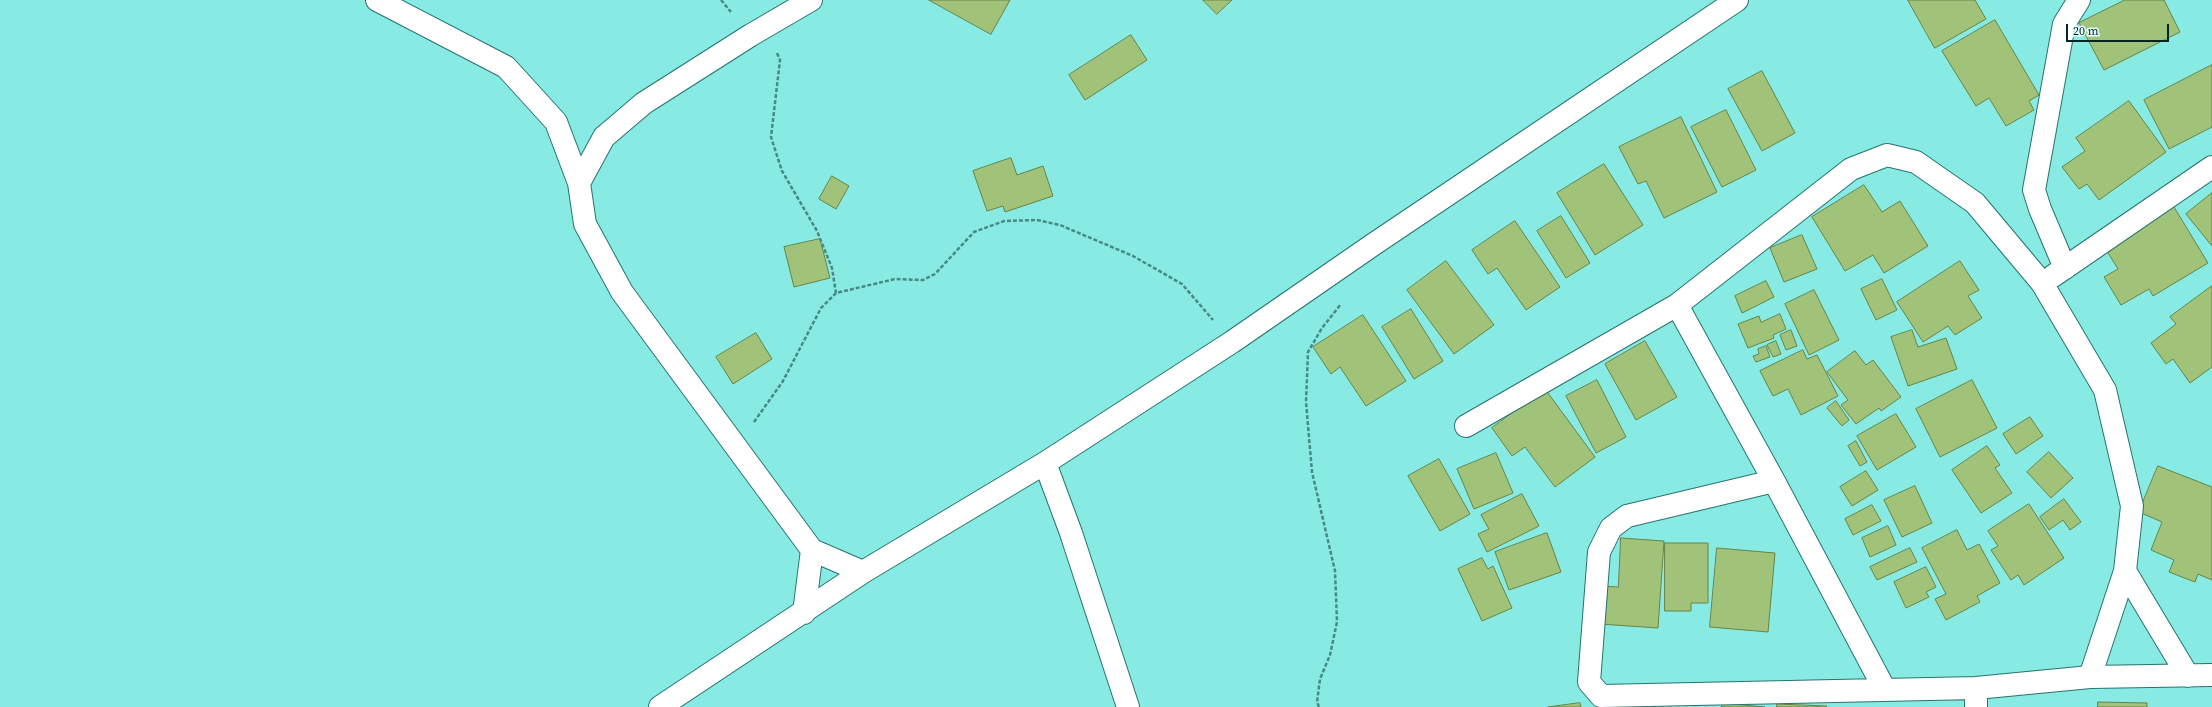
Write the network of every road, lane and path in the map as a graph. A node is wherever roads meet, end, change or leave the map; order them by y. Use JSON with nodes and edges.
{"nodes":[{"id":1,"x":377,"y":0,"type":"edge"},
{"id":2,"x":811,"y":0,"type":"edge"},
{"id":3,"x":1737,"y":0,"type":"edge"},
{"id":4,"x":2079,"y":0,"type":"edge"},
{"id":5,"x":767,"y":26,"type":"junction"},
{"id":6,"x":2212,"y":167,"type":"edge"},
{"id":7,"x":579,"y":183,"type":"junction"},
{"id":8,"x":2065,"y":268,"type":"junction"},
{"id":9,"x":2042,"y":284,"type":"junction"},
{"id":10,"x":836,"y":293,"type":"junction"},
{"id":11,"x":1343,"y":301,"type":"dead end"},
{"id":12,"x":1677,"y":305,"type":"junction"},
{"id":13,"x":1232,"y":342,"type":"junction"},
{"id":14,"x":1466,"y":426,"type":"dead end"},
{"id":15,"x":737,"y":447,"type":"junction"},
{"id":16,"x":1045,"y":463,"type":"junction"},
{"id":17,"x":1774,"y":481,"type":"junction"},
{"id":18,"x":812,"y":550,"type":"junction"},
{"id":19,"x":2125,"y":571,"type":"junction"},
{"id":20,"x":863,"y":572,"type":"junction"},
{"id":21,"x":804,"y":613,"type":"junction"},
{"id":22,"x":2212,"y":675,"type":"edge"},
{"id":23,"x":2188,"y":676,"type":"junction"},
{"id":24,"x":2090,"y":677,"type":"junction"},
{"id":25,"x":1885,"y":690,"type":"junction"},
{"id":26,"x":1976,"y":698,"type":"edge"},
{"id":27,"x":660,"y":707,"type":"edge"},
{"id":28,"x":1128,"y":707,"type":"edge"},
{"id":29,"x":1319,"y":707,"type":"edge"}],
"edges":[{"from":1,"to":7,"type":"street"},
{"from":2,"to":5,"type":"street"},
{"from":3,"to":13,"type":"street"},
{"from":4,"to":8,"type":"street"},
{"from":5,"to":7,"type":"street"},
{"from":5,"to":10,"type":"path"},
{"from":6,"to":8,"type":"street"},
{"from":7,"to":15,"type":"street"},
{"from":8,"to":9,"type":"street"},
{"from":9,"to":12,"type":"street"},
{"from":9,"to":19,"type":"street"},
{"from":10,"to":13,"type":"path"},
{"from":10,"to":15,"type":"path"},
{"from":11,"to":29,"type":"path"},
{"from":12,"to":14,"type":"street"},
{"from":12,"to":17,"type":"street"},
{"from":13,"to":16,"type":"street"},
{"from":15,"to":18,"type":"street"},
{"from":16,"to":20,"type":"street"},
{"from":16,"to":28,"type":"street"},
{"from":17,"to":25,"type":"street"},
{"from":17,"to":25,"type":"street"},
{"from":18,"to":20,"type":"street"},
{"from":18,"to":21,"type":"street"},
{"from":19,"to":23,"type":"street"},
{"from":19,"to":24,"type":"street"},
{"from":20,"to":21,"type":"street"},
{"from":21,"to":27,"type":"street"},
{"from":22,"to":23,"type":"street"},
{"from":23,"to":24,"type":"street"},
{"from":24,"to":26,"type":"street"},
{"from":25,"to":26,"type":"street"}]}
